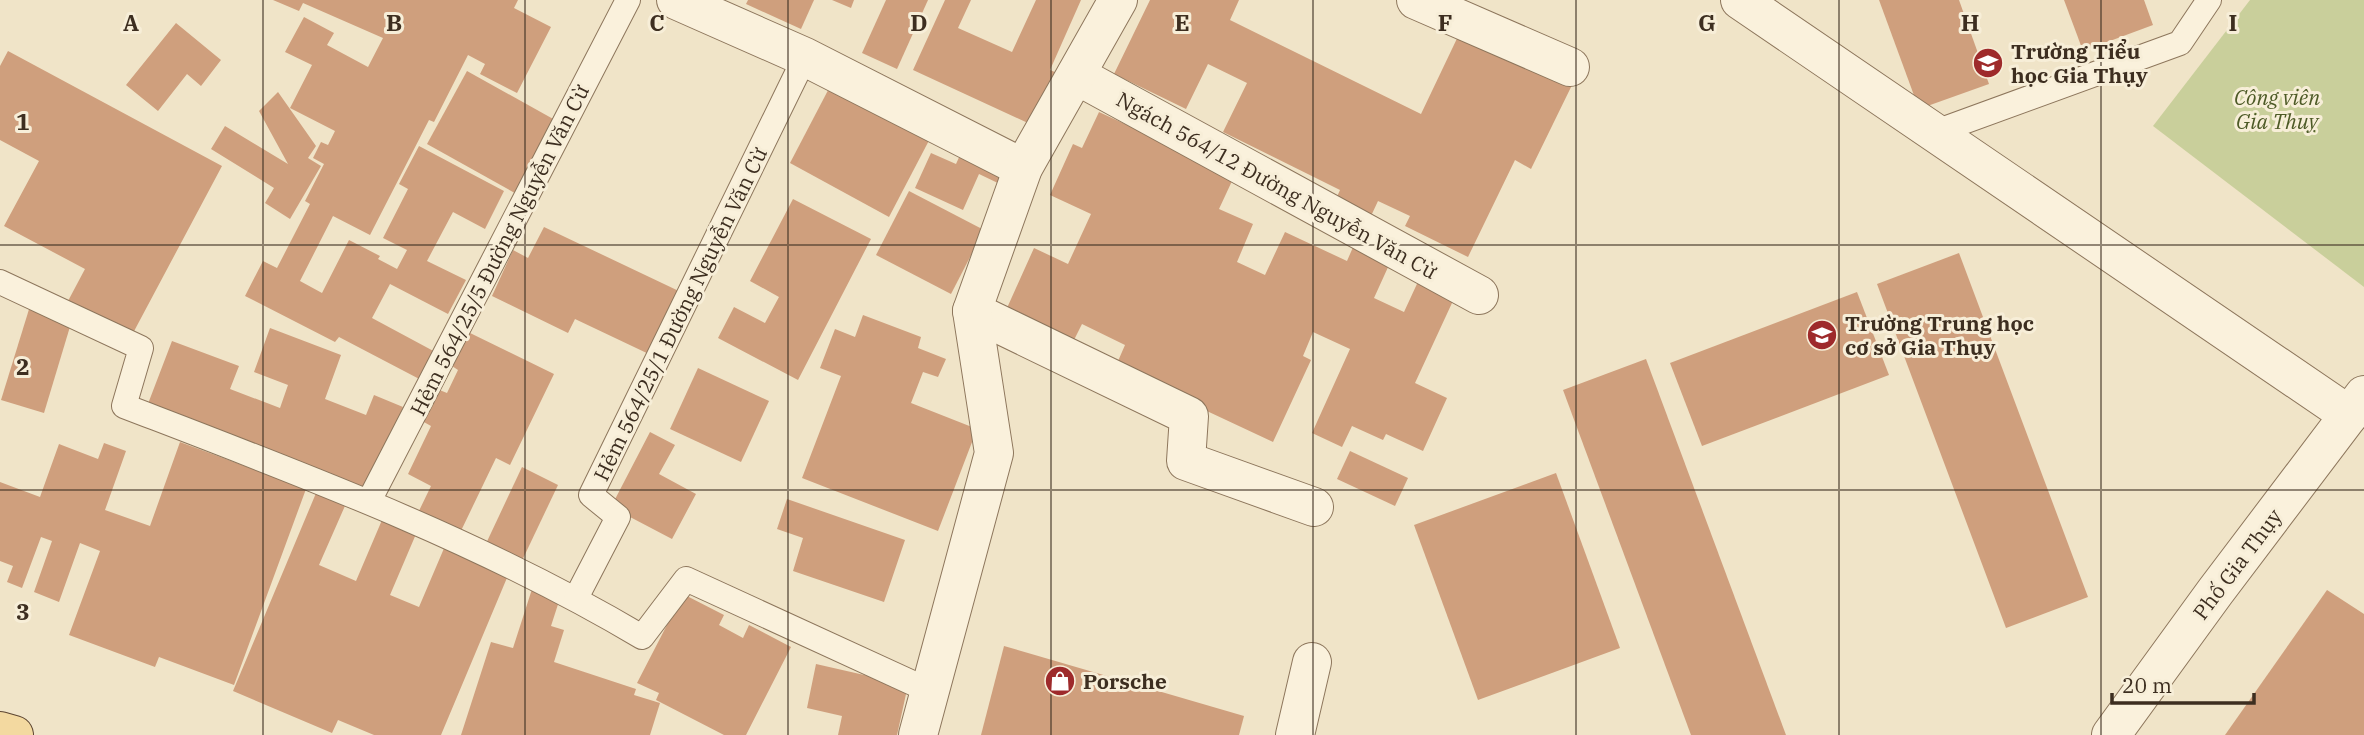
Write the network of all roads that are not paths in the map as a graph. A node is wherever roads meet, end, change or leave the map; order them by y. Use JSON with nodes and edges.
{"nodes":[{"id":1,"x":628,"y":0,"type":"edge"},
{"id":2,"x":676,"y":0,"type":"edge"},
{"id":3,"x":1118,"y":0,"type":"edge"},
{"id":4,"x":1416,"y":0,"type":"edge"},
{"id":5,"x":1740,"y":0,"type":"edge"},
{"id":6,"x":2210,"y":0,"type":"edge"},
{"id":7,"x":805,"y":57,"type":"junction"},
{"id":8,"x":1570,"y":67,"type":"dead end"},
{"id":9,"x":1076,"y":75,"type":"junction"},
{"id":10,"x":1933,"y":133,"type":"junction"},
{"id":11,"x":1023,"y":168,"type":"junction"},
{"id":12,"x":0,"y":282,"type":"edge"},
{"id":13,"x":1479,"y":295,"type":"dead end"},
{"id":14,"x":972,"y":311,"type":"junction"},
{"id":15,"x":2356,"y":405,"type":"edge"},
{"id":16,"x":369,"y":501,"type":"junction"},
{"id":17,"x":1314,"y":507,"type":"dead end"},
{"id":18,"x":576,"y":597,"type":"junction"},
{"id":19,"x":1312,"y":662,"type":"dead end"},
{"id":20,"x":930,"y":691,"type":"junction"},
{"id":21,"x":0,"y":731,"type":"edge"},
{"id":22,"x":14,"y":735,"type":"edge"},
{"id":23,"x":918,"y":735,"type":"edge"},
{"id":24,"x":1295,"y":735,"type":"edge"},
{"id":25,"x":2111,"y":735,"type":"edge"}],
"edges":[{"from":1,"to":16,"type":"lane","name":"Hẻm 564/25/5 Đường Nguyễn Văn Cừ"},
{"from":2,"to":7,"type":"street"},
{"from":3,"to":9,"type":"street"},
{"from":4,"to":8,"type":"street"},
{"from":5,"to":10,"type":"street"},
{"from":6,"to":10,"type":"lane"},
{"from":7,"to":11,"type":"street"},
{"from":7,"to":18,"type":"lane","name":"Hẻm 564/25/1 Đường Nguyễn Văn Cừ"},
{"from":9,"to":11,"type":"street"},
{"from":9,"to":13,"type":"street","name":"Ngách 564/12 Đường Nguyễn Văn Cừ"},
{"from":10,"to":15,"type":"street"},
{"from":11,"to":14,"type":"street"},
{"from":12,"to":16,"type":"lane"},
{"from":14,"to":17,"type":"street"},
{"from":14,"to":20,"type":"street"},
{"from":15,"to":25,"type":"street","name":"Phố Gia Thụy"},
{"from":16,"to":18,"type":"lane"},
{"from":18,"to":20,"type":"lane"},
{"from":19,"to":24,"type":"street"},
{"from":20,"to":23,"type":"street"},
{"from":21,"to":22,"type":"main road"}]}
